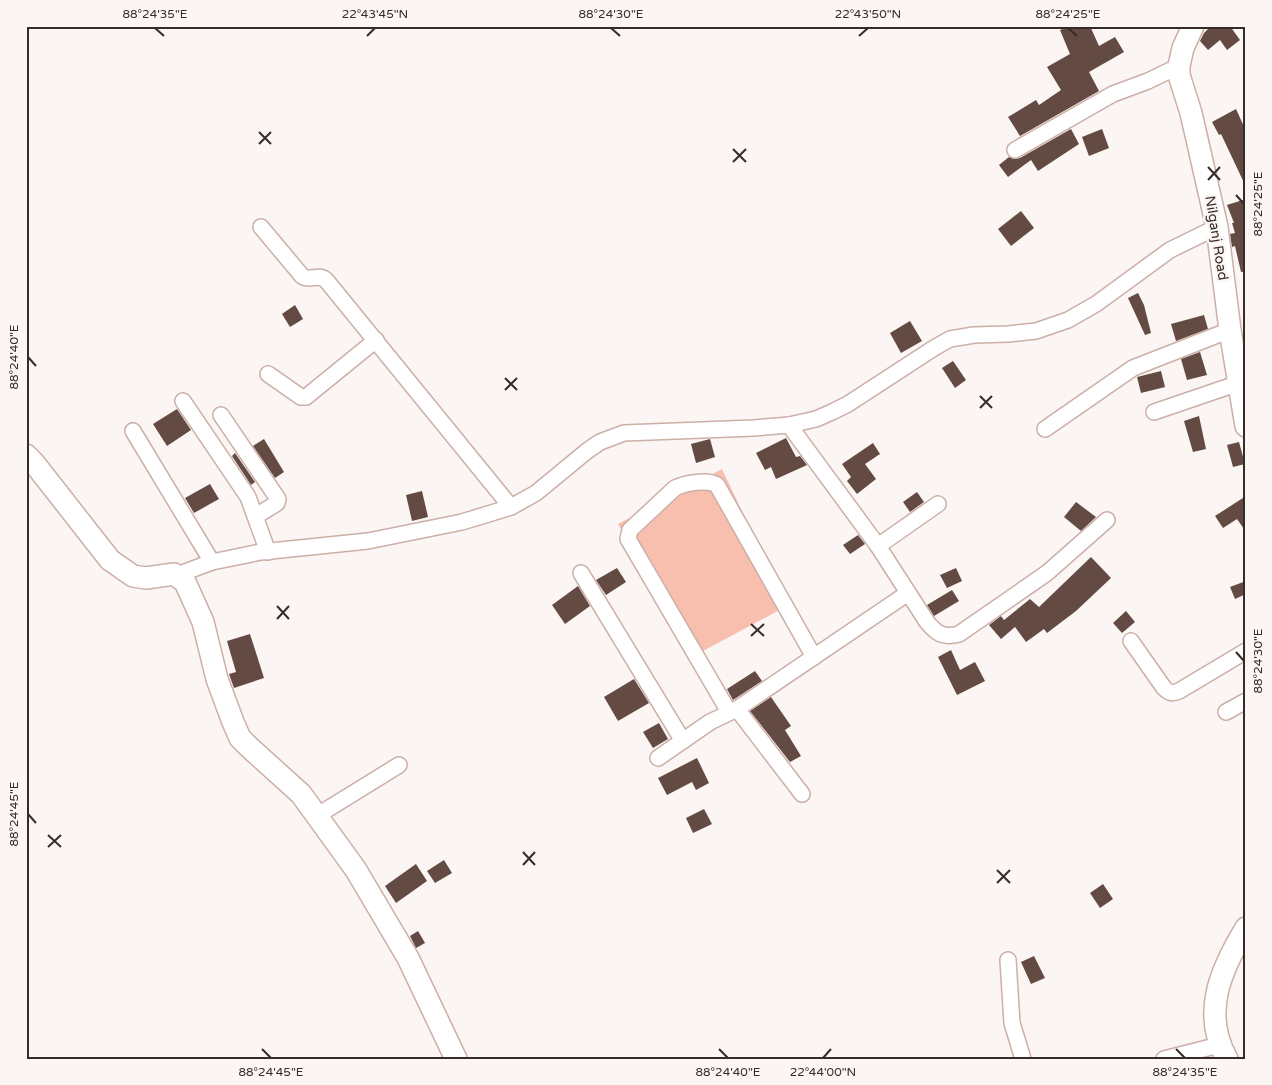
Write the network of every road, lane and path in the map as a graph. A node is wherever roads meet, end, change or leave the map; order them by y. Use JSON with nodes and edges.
{"nodes":[{"id":1,"x":1193,"y":26,"type":"edge"},
{"id":2,"x":1179,"y":66,"type":"junction"},
{"id":3,"x":1015,"y":150,"type":"dead end"},
{"id":4,"x":1217,"y":227,"type":"junction"},
{"id":5,"x":261,"y":228,"type":"dead end"},
{"id":6,"x":1230,"y":330,"type":"junction"},
{"id":7,"x":376,"y":340,"type":"junction"},
{"id":8,"x":268,"y":374,"type":"dead end"},
{"id":9,"x":1239,"y":383,"type":"junction"},
{"id":10,"x":183,"y":401,"type":"dead end"},
{"id":11,"x":1154,"y":412,"type":"dead end"},
{"id":12,"x":221,"y":415,"type":"dead end"},
{"id":13,"x":789,"y":425,"type":"junction"},
{"id":14,"x":1246,"y":426,"type":"edge"},
{"id":15,"x":1045,"y":429,"type":"dead end"},
{"id":16,"x":133,"y":431,"type":"dead end"},
{"id":17,"x":26,"y":456,"type":"edge"},
{"id":18,"x":938,"y":504,"type":"dead end"},
{"id":19,"x":511,"y":507,"type":"junction"},
{"id":20,"x":256,"y":516,"type":"junction"},
{"id":21,"x":1107,"y":520,"type":"dead end"},
{"id":22,"x":878,"y":546,"type":"junction"},
{"id":23,"x":268,"y":552,"type":"junction"},
{"id":24,"x":212,"y":562,"type":"junction"},
{"id":25,"x":581,"y":573,"type":"dead end"},
{"id":26,"x":177,"y":575,"type":"junction"},
{"id":27,"x":908,"y":593,"type":"junction"},
{"id":28,"x":1131,"y":640,"type":"dead end"},
{"id":29,"x":1246,"y":651,"type":"edge"},
{"id":30,"x":814,"y":657,"type":"junction"},
{"id":31,"x":1246,"y":701,"type":"edge"},
{"id":32,"x":733,"y":710,"type":"junction"},
{"id":33,"x":1226,"y":712,"type":"dead end"},
{"id":34,"x":683,"y":741,"type":"junction"},
{"id":35,"x":658,"y":758,"type":"dead end"},
{"id":36,"x":399,"y":765,"type":"dead end"},
{"id":37,"x":802,"y":794,"type":"dead end"},
{"id":38,"x":318,"y":815,"type":"junction"},
{"id":39,"x":1246,"y":928,"type":"edge"},
{"id":40,"x":1008,"y":960,"type":"dead end"},
{"id":41,"x":1223,"y":1052,"type":"edge"},
{"id":42,"x":456,"y":1059,"type":"edge"},
{"id":43,"x":1023,"y":1059,"type":"edge"},
{"id":44,"x":1164,"y":1059,"type":"edge"}],
"edges":[{"from":1,"to":2,"type":"street","name":"Nilganj Road"},
{"from":2,"to":3,"type":"street"},
{"from":2,"to":4,"type":"street","name":"Nilganj Road"},
{"from":4,"to":6,"type":"street","name":"Nilganj Road"},
{"from":4,"to":13,"type":"street"},
{"from":5,"to":7,"type":"street"},
{"from":6,"to":9,"type":"street","name":"Nilganj Road"},
{"from":6,"to":15,"type":"street"},
{"from":7,"to":8,"type":"street"},
{"from":7,"to":19,"type":"street"},
{"from":9,"to":11,"type":"street"},
{"from":9,"to":14,"type":"street","name":"Nilganj Road"},
{"from":10,"to":20,"type":"street"},
{"from":12,"to":20,"type":"street"},
{"from":13,"to":19,"type":"street"},
{"from":13,"to":22,"type":"street"},
{"from":16,"to":24,"type":"street"},
{"from":17,"to":26,"type":"street"},
{"from":18,"to":22,"type":"street"},
{"from":19,"to":23,"type":"street"},
{"from":20,"to":23,"type":"street"},
{"from":21,"to":27,"type":"street"},
{"from":22,"to":27,"type":"street"},
{"from":23,"to":24,"type":"street"},
{"from":24,"to":26,"type":"street"},
{"from":25,"to":34,"type":"street"},
{"from":26,"to":38,"type":"street"},
{"from":27,"to":30,"type":"street"},
{"from":28,"to":29,"type":"street"},
{"from":30,"to":32,"type":"street"},
{"from":30,"to":32,"type":"street"},
{"from":31,"to":33,"type":"street"},
{"from":32,"to":34,"type":"street"},
{"from":32,"to":37,"type":"street"},
{"from":34,"to":35,"type":"street"},
{"from":36,"to":38,"type":"street"},
{"from":38,"to":42,"type":"street"},
{"from":39,"to":41,"type":"street"},
{"from":40,"to":43,"type":"street"},
{"from":41,"to":44,"type":"street"}]}
